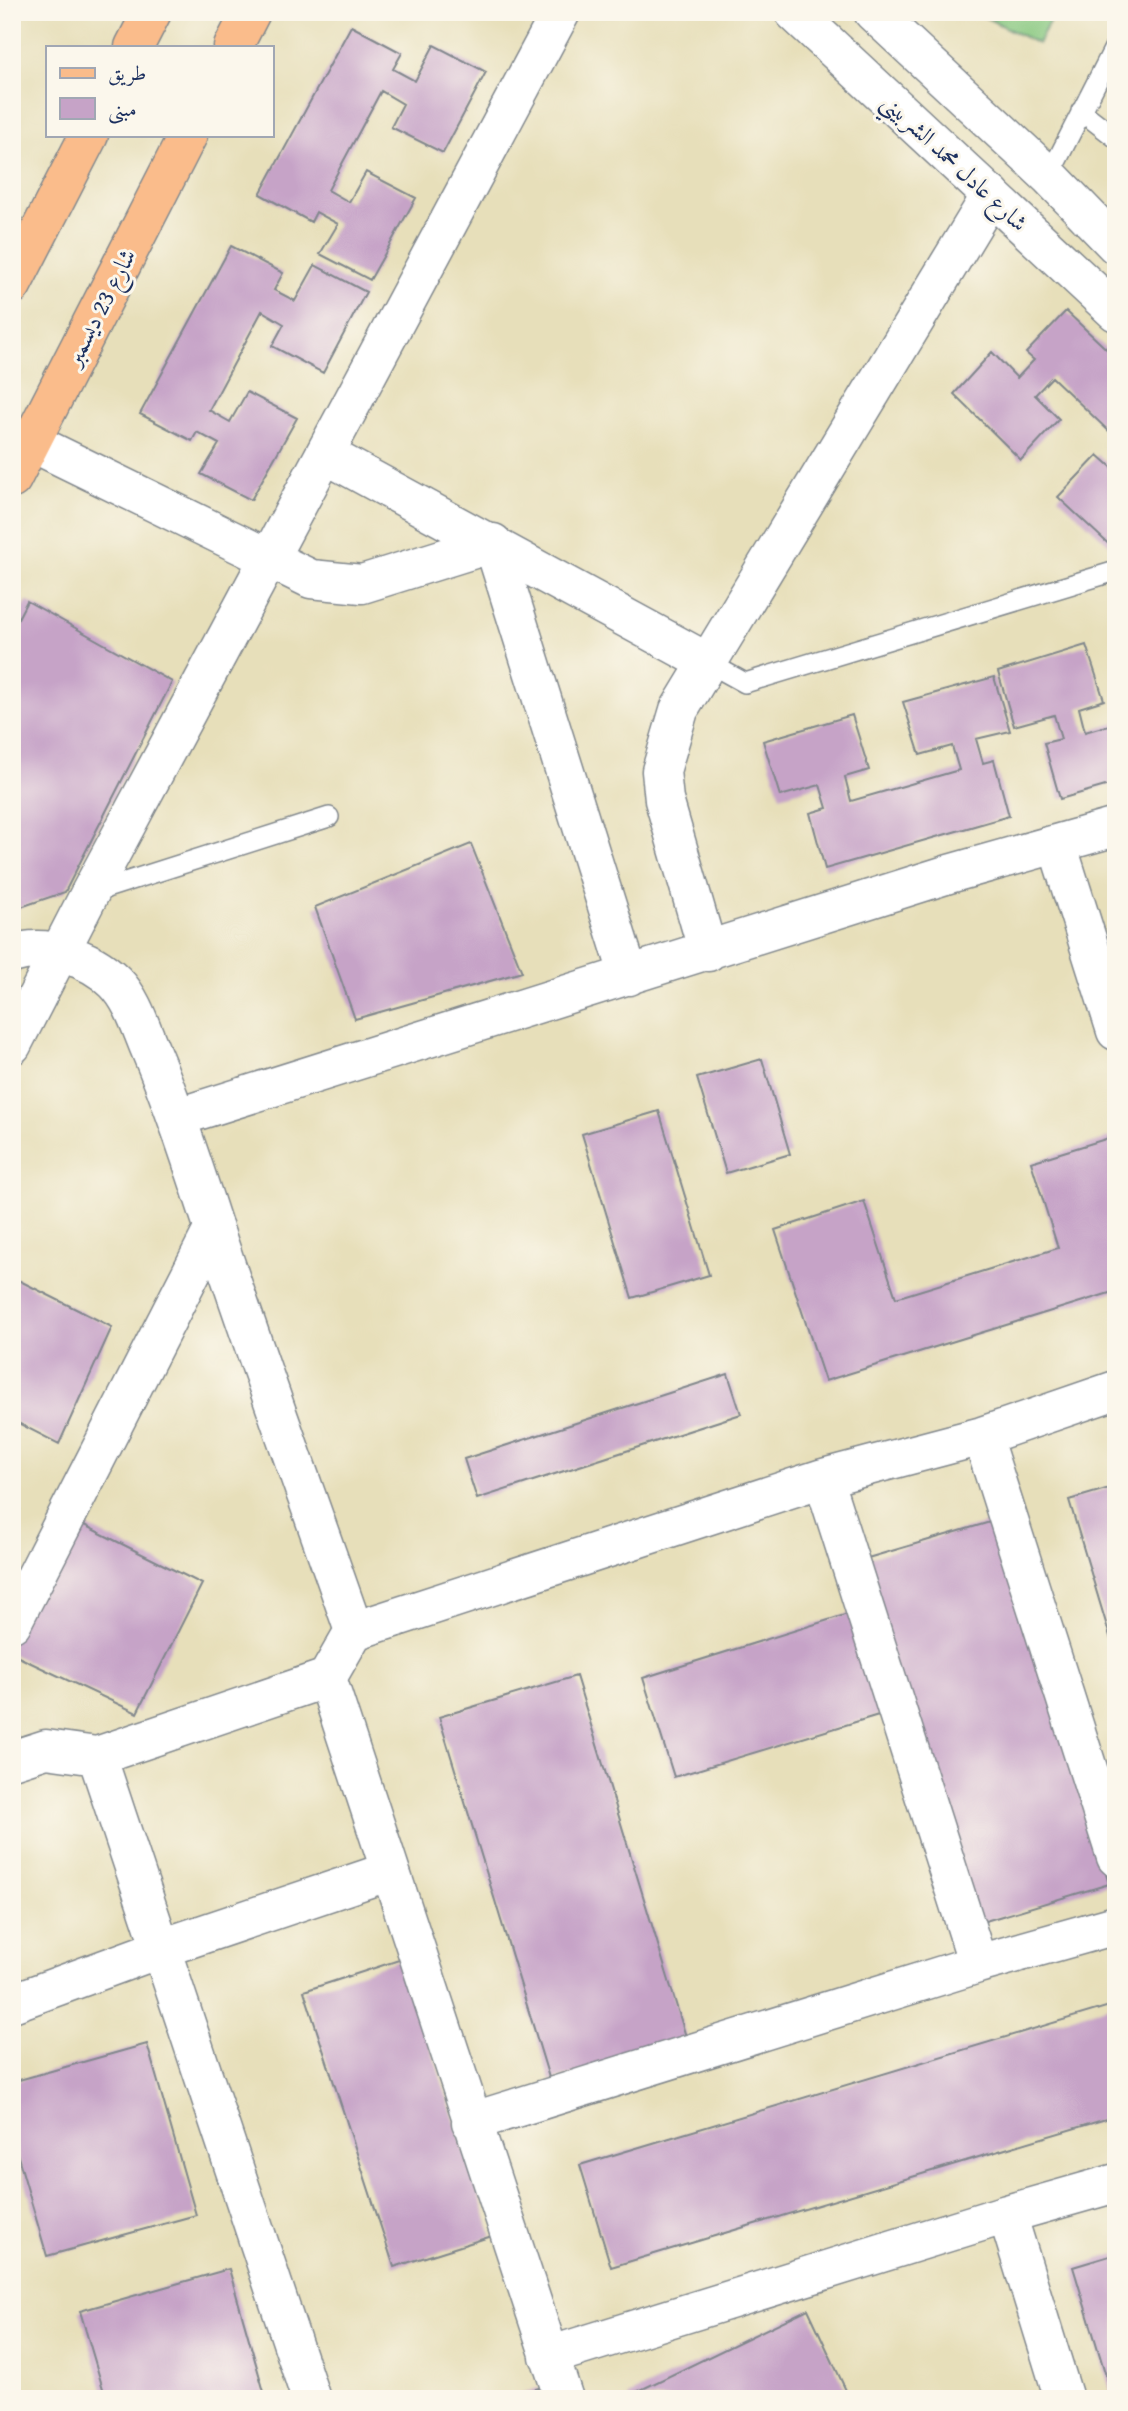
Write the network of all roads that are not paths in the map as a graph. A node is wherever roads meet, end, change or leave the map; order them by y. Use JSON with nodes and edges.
{"nodes":[{"id":1,"x":152,"y":12,"type":"edge"},
{"id":2,"x":251,"y":12,"type":"edge"},
{"id":3,"x":561,"y":12,"type":"edge"},
{"id":4,"x":794,"y":12,"type":"edge"},
{"id":5,"x":873,"y":12,"type":"edge"},
{"id":6,"x":1116,"y":44,"type":"edge"},
{"id":7,"x":135,"y":46,"type":"edge"},
{"id":8,"x":234,"y":46,"type":"edge"},
{"id":9,"x":1082,"y":111,"type":"junction"},
{"id":10,"x":88,"y":136,"type":"edge"},
{"id":11,"x":187,"y":136,"type":"edge"},
{"id":12,"x":1116,"y":138,"type":"edge"},
{"id":13,"x":1049,"y":176,"type":"junction"},
{"id":14,"x":991,"y":195,"type":"junction"},
{"id":15,"x":1116,"y":245,"type":"edge"},
{"id":16,"x":12,"y":285,"type":"edge"},
{"id":17,"x":1116,"y":312,"type":"edge"},
{"id":18,"x":32,"y":442,"type":"junction"},
{"id":19,"x":325,"y":454,"type":"junction"},
{"id":20,"x":12,"y":479,"type":"edge"},
{"id":21,"x":493,"y":543,"type":"junction"},
{"id":22,"x":268,"y":558,"type":"junction"},
{"id":23,"x":1116,"y":571,"type":"edge"},
{"id":24,"x":707,"y":662,"type":"junction"},
{"id":25,"x":329,"y":817,"type":"dead end"},
{"id":26,"x":1116,"y":828,"type":"edge"},
{"id":27,"x":1057,"y":844,"type":"junction"},
{"id":28,"x":90,"y":893,"type":"junction"},
{"id":29,"x":1104,"y":949,"type":"edge"},
{"id":30,"x":708,"y":952,"type":"junction"},
{"id":31,"x":59,"y":953,"type":"junction"},
{"id":32,"x":12,"y":954,"type":"edge"},
{"id":33,"x":629,"y":976,"type":"junction"},
{"id":34,"x":1116,"y":1031,"type":"edge"},
{"id":35,"x":12,"y":1045,"type":"edge"},
{"id":36,"x":178,"y":1117,"type":"junction"},
{"id":37,"x":214,"y":1228,"type":"junction"},
{"id":38,"x":1116,"y":1390,"type":"edge"},
{"id":39,"x":982,"y":1436,"type":"junction"},
{"id":40,"x":823,"y":1478,"type":"junction"},
{"id":41,"x":12,"y":1623,"type":"edge"},
{"id":42,"x":354,"y":1631,"type":"junction"},
{"id":43,"x":327,"y":1678,"type":"junction"},
{"id":44,"x":97,"y":1756,"type":"junction"},
{"id":45,"x":12,"y":1760,"type":"edge"},
{"id":46,"x":1116,"y":1857,"type":"edge"},
{"id":47,"x":390,"y":1871,"type":"junction"},
{"id":48,"x":1116,"y":1925,"type":"edge"},
{"id":49,"x":159,"y":1949,"type":"junction"},
{"id":50,"x":978,"y":1964,"type":"junction"},
{"id":51,"x":12,"y":2003,"type":"edge"},
{"id":52,"x":471,"y":2122,"type":"junction"},
{"id":53,"x":1116,"y":2183,"type":"edge"},
{"id":54,"x":1007,"y":2214,"type":"junction"},
{"id":55,"x":549,"y":2356,"type":"junction"},
{"id":56,"x":311,"y":2399,"type":"edge"},
{"id":57,"x":564,"y":2399,"type":"edge"},
{"id":58,"x":1064,"y":2399,"type":"edge"}],
"edges":[{"from":1,"to":7,"type":"main road"},
{"from":2,"to":8,"type":"main road"},
{"from":3,"to":19,"type":"street"},
{"from":4,"to":14,"type":"street","name":"شارع عادل محمد الشربيني"},
{"from":5,"to":13,"type":"street"},
{"from":6,"to":9,"type":"lane"},
{"from":9,"to":12,"type":"lane"},
{"from":9,"to":13,"type":"lane"},
{"from":10,"to":16,"type":"main road"},
{"from":11,"to":18,"type":"main road","name":"شارع 23 ديسمبر"},
{"from":13,"to":15,"type":"street"},
{"from":14,"to":17,"type":"street","name":"شارع عادل محمد الشربيني"},
{"from":14,"to":24,"type":"street"},
{"from":18,"to":20,"type":"main road","name":"شارع 23 ديسمبر"},
{"from":18,"to":22,"type":"street"},
{"from":19,"to":21,"type":"street"},
{"from":19,"to":22,"type":"street"},
{"from":21,"to":22,"type":"street"},
{"from":21,"to":24,"type":"street"},
{"from":21,"to":33,"type":"street"},
{"from":22,"to":28,"type":"street"},
{"from":23,"to":24,"type":"lane"},
{"from":24,"to":30,"type":"street"},
{"from":25,"to":28,"type":"lane"},
{"from":26,"to":27,"type":"street"},
{"from":27,"to":29,"type":"street"},
{"from":27,"to":30,"type":"street"},
{"from":28,"to":31,"type":"street"},
{"from":29,"to":34,"type":"street"},
{"from":30,"to":33,"type":"street"},
{"from":31,"to":32,"type":"street"},
{"from":31,"to":35,"type":"street"},
{"from":31,"to":36,"type":"street"},
{"from":33,"to":36,"type":"street"},
{"from":36,"to":37,"type":"street"},
{"from":37,"to":41,"type":"street"},
{"from":37,"to":42,"type":"street"},
{"from":38,"to":39,"type":"street"},
{"from":39,"to":40,"type":"street"},
{"from":39,"to":46,"type":"street"},
{"from":40,"to":42,"type":"street"},
{"from":40,"to":50,"type":"street"},
{"from":42,"to":43,"type":"street"},
{"from":43,"to":44,"type":"street"},
{"from":43,"to":47,"type":"street"},
{"from":44,"to":45,"type":"street"},
{"from":44,"to":49,"type":"street"},
{"from":47,"to":49,"type":"street"},
{"from":47,"to":52,"type":"street"},
{"from":48,"to":50,"type":"street"},
{"from":49,"to":51,"type":"street"},
{"from":49,"to":56,"type":"street"},
{"from":50,"to":52,"type":"street"},
{"from":52,"to":55,"type":"street"},
{"from":53,"to":54,"type":"street"},
{"from":54,"to":55,"type":"street"},
{"from":54,"to":58,"type":"street"},
{"from":55,"to":57,"type":"street"}]}
